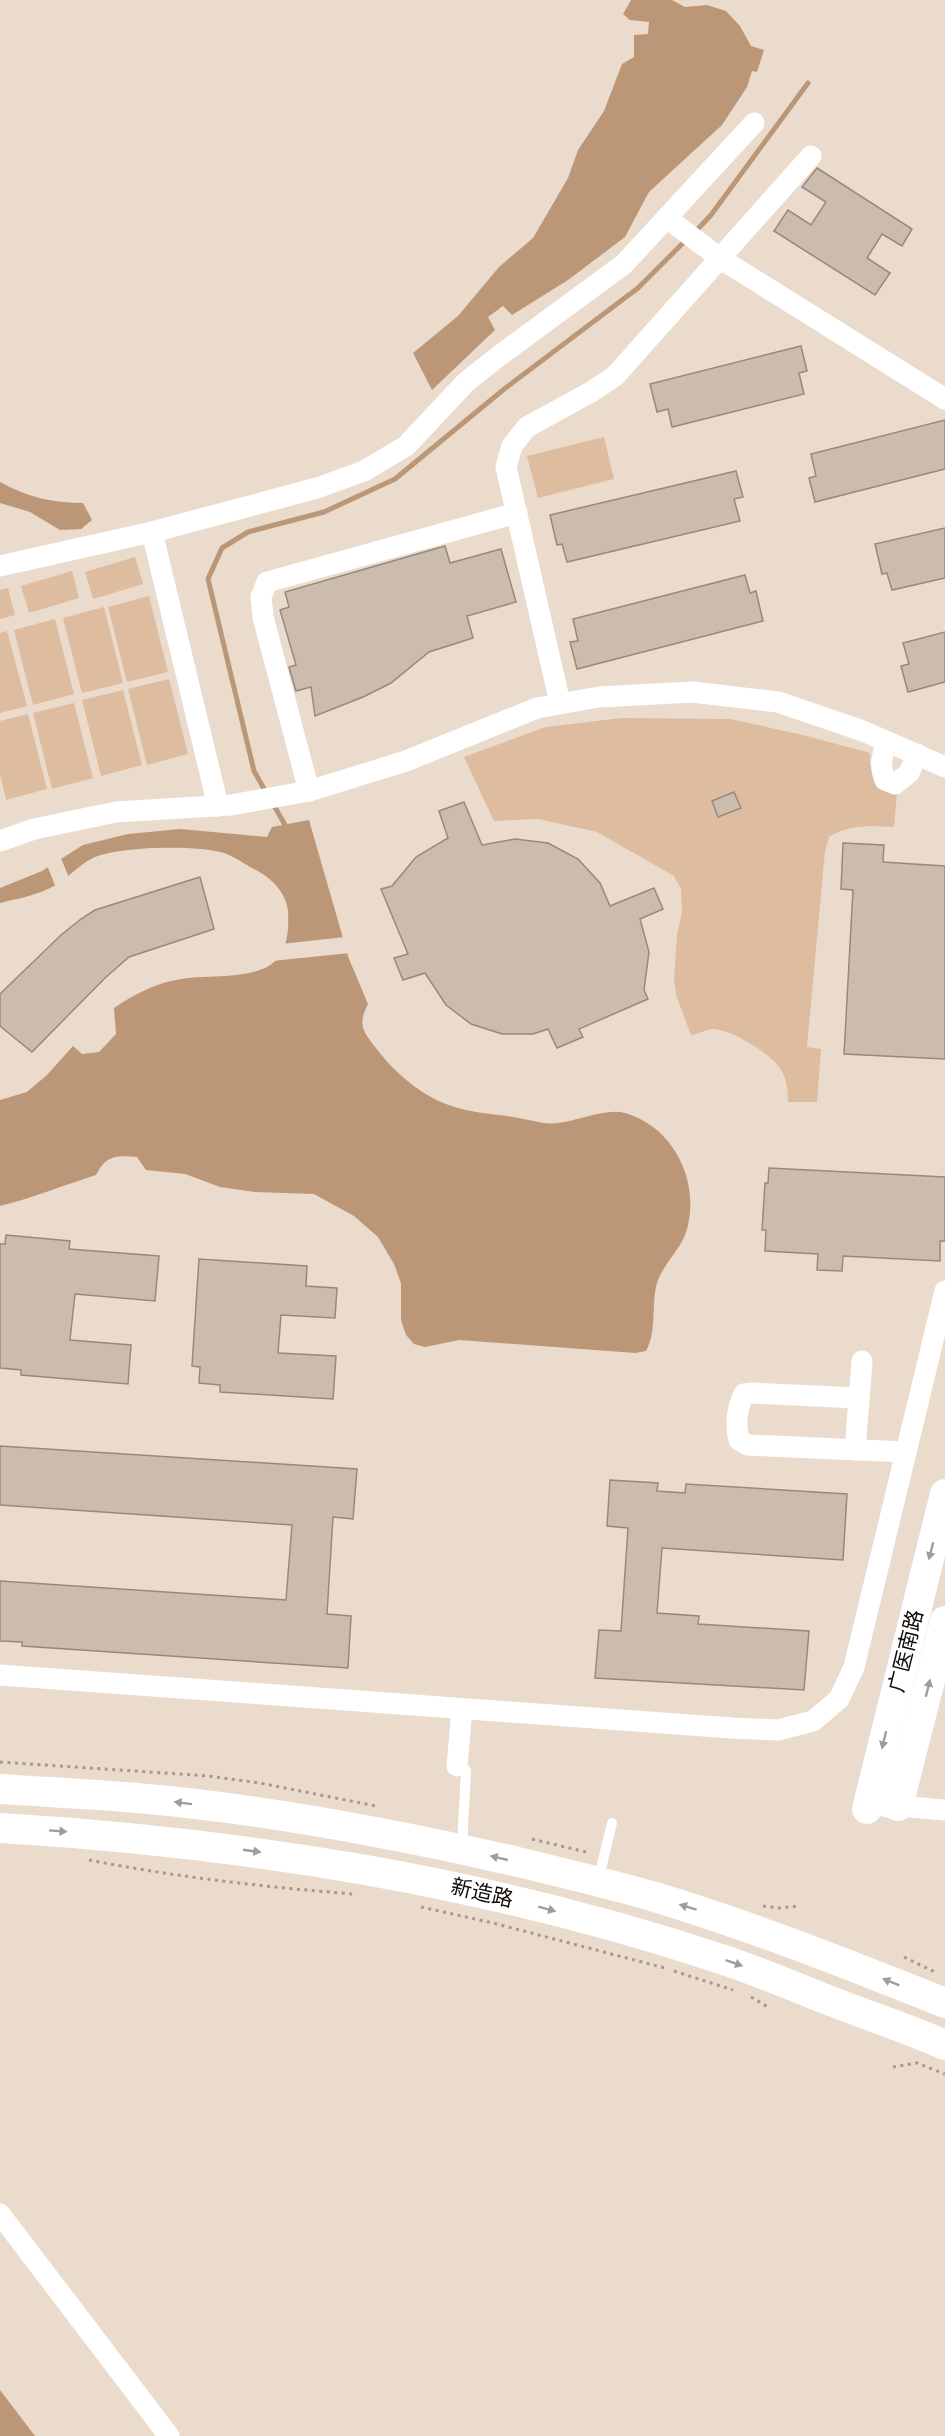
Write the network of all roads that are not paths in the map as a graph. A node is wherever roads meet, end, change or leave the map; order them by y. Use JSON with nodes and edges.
{"nodes":[{"id":1,"x":754,"y":123,"type":"dead end"},
{"id":2,"x":811,"y":156,"type":"dead end"},
{"id":3,"x":667,"y":218,"type":"junction"},
{"id":4,"x":721,"y":259,"type":"junction"},
{"id":5,"x":945,"y":399,"type":"edge"},
{"id":6,"x":517,"y":513,"type":"junction"},
{"id":7,"x":152,"y":532,"type":"junction"},
{"id":8,"x":0,"y":566,"type":"edge"},
{"id":9,"x":560,"y":703,"type":"junction"},
{"id":10,"x":887,"y":742,"type":"junction"},
{"id":11,"x":917,"y":754,"type":"junction"},
{"id":12,"x":945,"y":767,"type":"edge"},
{"id":13,"x":309,"y":791,"type":"junction"},
{"id":14,"x":224,"y":806,"type":"junction"},
{"id":15,"x":0,"y":841,"type":"edge"},
{"id":16,"x":945,"y":1291,"type":"edge"},
{"id":17,"x":862,"y":1361,"type":"dead end"},
{"id":18,"x":858,"y":1398,"type":"junction"},
{"id":19,"x":855,"y":1450,"type":"junction"},
{"id":20,"x":906,"y":1452,"type":"junction"},
{"id":21,"x":945,"y":1494,"type":"edge"},
{"id":22,"x":945,"y":1621,"type":"edge"},
{"id":23,"x":0,"y":1675,"type":"edge"},
{"id":24,"x":462,"y":1709,"type":"junction"},
{"id":25,"x":462,"y":1768,"type":"joint"},
{"id":26,"x":0,"y":1789,"type":"edge"},
{"id":27,"x":898,"y":1806,"type":"junction"},
{"id":28,"x":867,"y":1809,"type":"joint"},
{"id":29,"x":945,"y":1810,"type":"edge"},
{"id":30,"x":612,"y":1823,"type":"dead end"},
{"id":31,"x":0,"y":1828,"type":"edge"},
{"id":32,"x":462,"y":1850,"type":"junction"},
{"id":33,"x":598,"y":1882,"type":"junction"},
{"id":34,"x":945,"y":2003,"type":"edge"},
{"id":35,"x":945,"y":2045,"type":"edge"},
{"id":36,"x":0,"y":2214,"type":"edge"},
{"id":37,"x":168,"y":2436,"type":"edge"}],
"edges":[{"from":1,"to":3,"type":"street"},
{"from":2,"to":4,"type":"street"},
{"from":3,"to":4,"type":"street"},
{"from":3,"to":7,"type":"street"},
{"from":4,"to":5,"type":"street"},
{"from":4,"to":6,"type":"street"},
{"from":6,"to":9,"type":"street"},
{"from":6,"to":13,"type":"street"},
{"from":7,"to":8,"type":"street"},
{"from":7,"to":14,"type":"street"},
{"from":9,"to":10,"type":"street"},
{"from":9,"to":13,"type":"street"},
{"from":10,"to":11,"type":"street"},
{"from":10,"to":11,"type":"street"},
{"from":11,"to":12,"type":"street"},
{"from":13,"to":14,"type":"street"},
{"from":14,"to":15,"type":"street"},
{"from":16,"to":20,"type":"street"},
{"from":17,"to":18,"type":"street"},
{"from":18,"to":19,"type":"street"},
{"from":18,"to":19,"type":"street"},
{"from":19,"to":20,"type":"street"},
{"from":20,"to":24,"type":"street"},
{"from":21,"to":28,"type":"main road","name":"广医南路","one_way":true},
{"from":27,"to":22,"type":"main road","name":"广医南路","one_way":true},
{"from":23,"to":24,"type":"street"},
{"from":24,"to":25,"type":"street"},
{"from":25,"to":32,"type":"lane"},
{"from":32,"to":26,"type":"main road","name":"新造路","one_way":true},
{"from":27,"to":28,"type":"street"},
{"from":27,"to":29,"type":"street"},
{"from":30,"to":33,"type":"lane"},
{"from":31,"to":35,"type":"main road","name":"新造路","one_way":true},
{"from":33,"to":32,"type":"main road","name":"新造路","one_way":true},
{"from":34,"to":33,"type":"main road","name":"新造路","one_way":true},
{"from":36,"to":37,"type":"street"}]}
